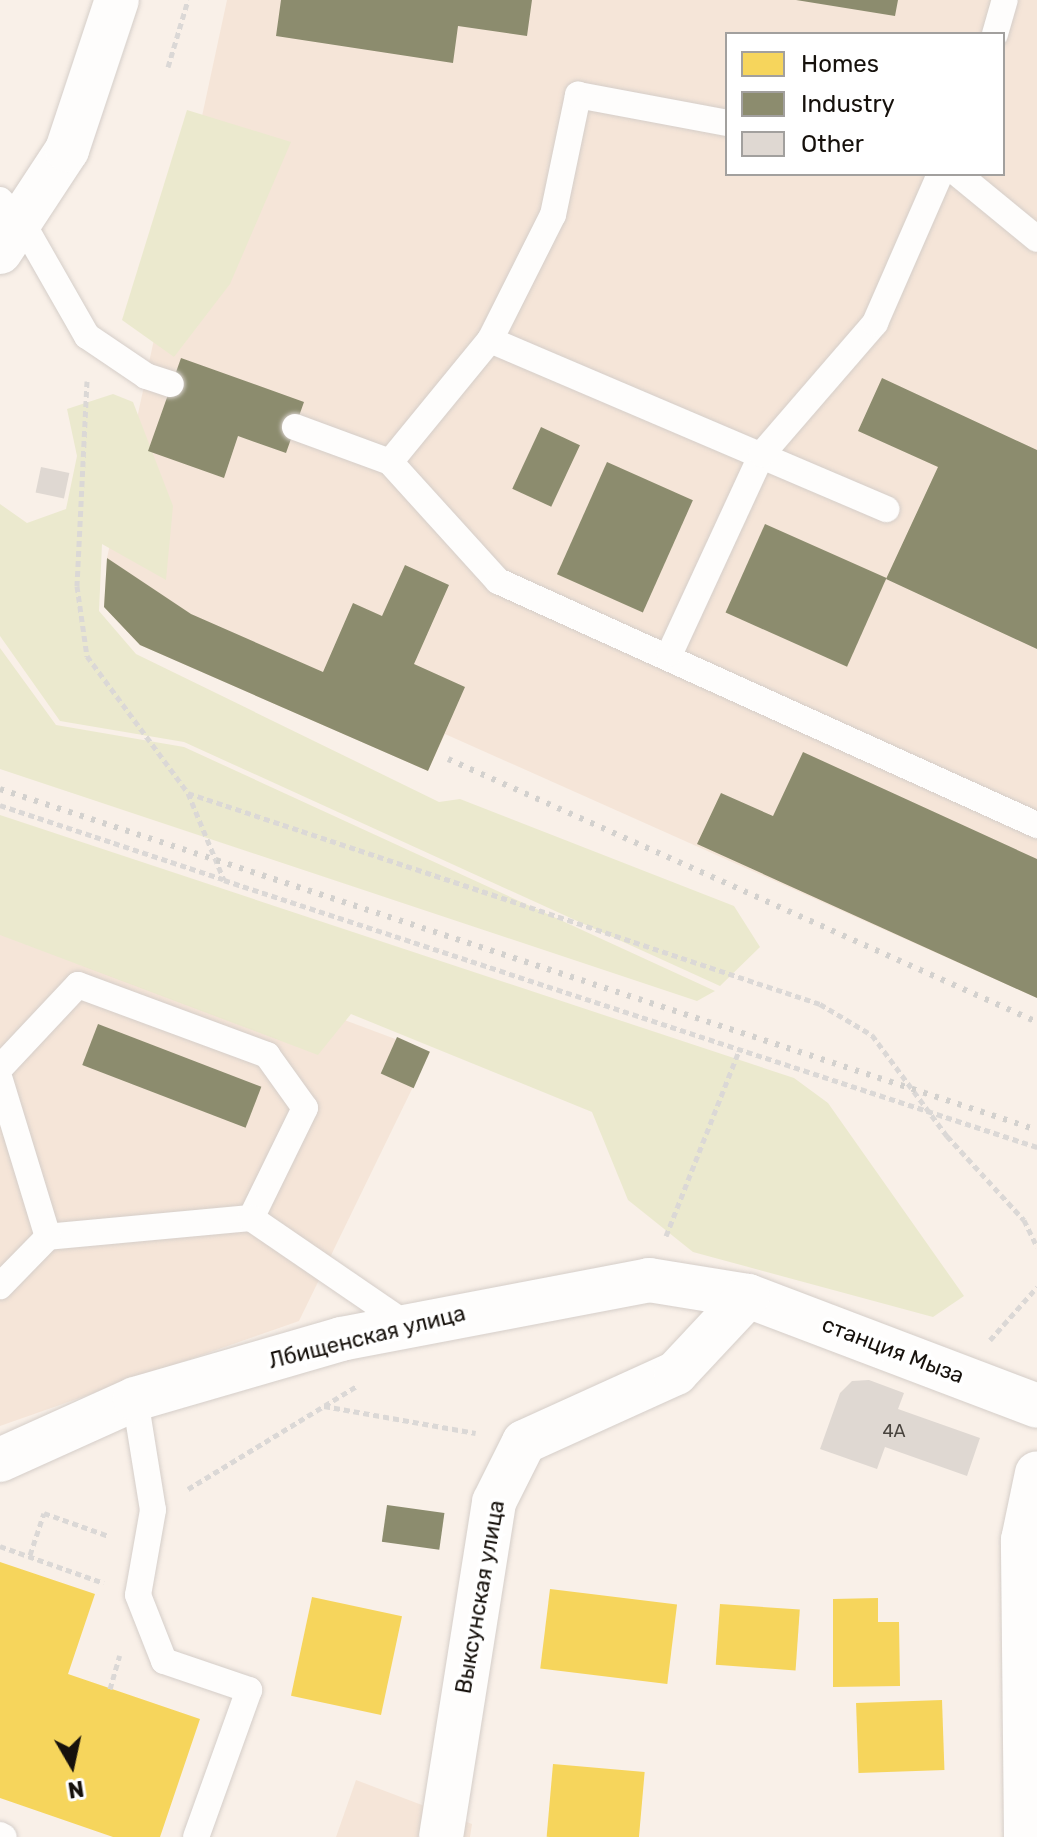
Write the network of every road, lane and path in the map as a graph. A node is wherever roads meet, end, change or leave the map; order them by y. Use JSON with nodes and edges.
{"nodes":[{"id":1,"x":117,"y":0,"type":"edge"},
{"id":2,"x":188,"y":0,"type":"edge"},
{"id":3,"x":1005,"y":0,"type":"edge"},
{"id":4,"x":996,"y":32,"type":"edge"},
{"id":5,"x":168,"y":67,"type":"dead end"},
{"id":6,"x":725,"y":123,"type":"edge"},
{"id":7,"x":939,"y":176,"type":"edge"},
{"id":8,"x":960,"y":176,"type":"edge"},
{"id":9,"x":8,"y":226,"type":"edge"},
{"id":10,"x":1037,"y":239,"type":"edge"},
{"id":11,"x":490,"y":340,"type":"junction"},
{"id":12,"x":171,"y":384,"type":"dead end"},
{"id":13,"x":86,"y":419,"type":"dead end"},
{"id":14,"x":295,"y":427,"type":"dead end"},
{"id":15,"x":762,"y":454,"type":"junction"},
{"id":16,"x":390,"y":462,"type":"junction"},
{"id":17,"x":886,"y":509,"type":"dead end"},
{"id":18,"x":670,"y":653,"type":"junction"},
{"id":19,"x":188,"y":793,"type":"junction"},
{"id":20,"x":0,"y":805,"type":"edge"},
{"id":21,"x":1037,"y":825,"type":"edge"},
{"id":22,"x":224,"y":880,"type":"junction"},
{"id":23,"x":739,"y":1051,"type":"junction"},
{"id":24,"x":0,"y":1068,"type":"edge"},
{"id":25,"x":0,"y":1080,"type":"edge"},
{"id":26,"x":932,"y":1116,"type":"junction"},
{"id":27,"x":1037,"y":1147,"type":"edge"},
{"id":28,"x":251,"y":1218,"type":"junction"},
{"id":29,"x":48,"y":1237,"type":"junction"},
{"id":30,"x":1037,"y":1247,"type":"edge"},
{"id":31,"x":649,"y":1280,"type":"junction"},
{"id":32,"x":0,"y":1286,"type":"edge"},
{"id":33,"x":1037,"y":1287,"type":"edge"},
{"id":34,"x":748,"y":1296,"type":"junction"},
{"id":35,"x":407,"y":1325,"type":"junction"},
{"id":36,"x":958,"y":1376,"type":"junction"},
{"id":37,"x":371,"y":1377,"type":"dead end"},
{"id":38,"x":135,"y":1399,"type":"junction"},
{"id":39,"x":324,"y":1406,"type":"junction"},
{"id":40,"x":1037,"y":1406,"type":"edge"},
{"id":41,"x":524,"y":1442,"type":"junction"},
{"id":42,"x":0,"y":1460,"type":"edge"},
{"id":43,"x":1037,"y":1473,"type":"edge"},
{"id":44,"x":153,"y":1510,"type":"junction"},
{"id":45,"x":0,"y":1546,"type":"edge"},
{"id":46,"x":145,"y":1549,"type":"junction"},
{"id":47,"x":30,"y":1555,"type":"junction"},
{"id":48,"x":138,"y":1595,"type":"junction"},
{"id":49,"x":196,"y":1837,"type":"edge"},
{"id":50,"x":441,"y":1837,"type":"edge"},
{"id":51,"x":1026,"y":1837,"type":"edge"}],
"edges":[{"from":1,"to":9,"type":"street"},
{"from":2,"to":5,"type":"path"},
{"from":3,"to":4,"type":"lane"},
{"from":6,"to":11,"type":"lane"},
{"from":7,"to":15,"type":"lane"},
{"from":8,"to":10,"type":"lane"},
{"from":9,"to":12,"type":"lane"},
{"from":11,"to":15,"type":"lane"},
{"from":11,"to":16,"type":"lane"},
{"from":13,"to":19,"type":"path"},
{"from":14,"to":16,"type":"lane"},
{"from":15,"to":17,"type":"lane"},
{"from":15,"to":18,"type":"lane"},
{"from":16,"to":18,"type":"lane"},
{"from":18,"to":21,"type":"lane"},
{"from":19,"to":22,"type":"path"},
{"from":19,"to":26,"type":"path"},
{"from":20,"to":22,"type":"path"},
{"from":22,"to":23,"type":"path"},
{"from":23,"to":26,"type":"path"},
{"from":23,"to":31,"type":"path"},
{"from":24,"to":28,"type":"lane"},
{"from":25,"to":29,"type":"lane"},
{"from":26,"to":27,"type":"path"},
{"from":26,"to":30,"type":"path"},
{"from":28,"to":29,"type":"lane"},
{"from":28,"to":35,"type":"lane"},
{"from":29,"to":32,"type":"lane"},
{"from":31,"to":34,"type":"street","name":"Лбищенская улица"},
{"from":31,"to":35,"type":"street","name":"Лбищенская улица"},
{"from":33,"to":36,"type":"path"},
{"from":34,"to":36,"type":"street","name":"станция Мыза"},
{"from":34,"to":41,"type":"street"},
{"from":35,"to":38,"type":"street","name":"Лбищенская улица"},
{"from":36,"to":40,"type":"street","name":"станция Мыза"},
{"from":37,"to":39,"type":"path"},
{"from":38,"to":42,"type":"street","name":"Лбищенская улица"},
{"from":38,"to":44,"type":"lane"},
{"from":39,"to":41,"type":"path"},
{"from":39,"to":44,"type":"path"},
{"from":41,"to":50,"type":"street","name":"Выксунская улица"},
{"from":43,"to":51,"type":"street"},
{"from":44,"to":46,"type":"lane"},
{"from":45,"to":47,"type":"path"},
{"from":46,"to":47,"type":"path"},
{"from":46,"to":48,"type":"lane"},
{"from":47,"to":48,"type":"path"},
{"from":48,"to":49,"type":"lane"}]}
